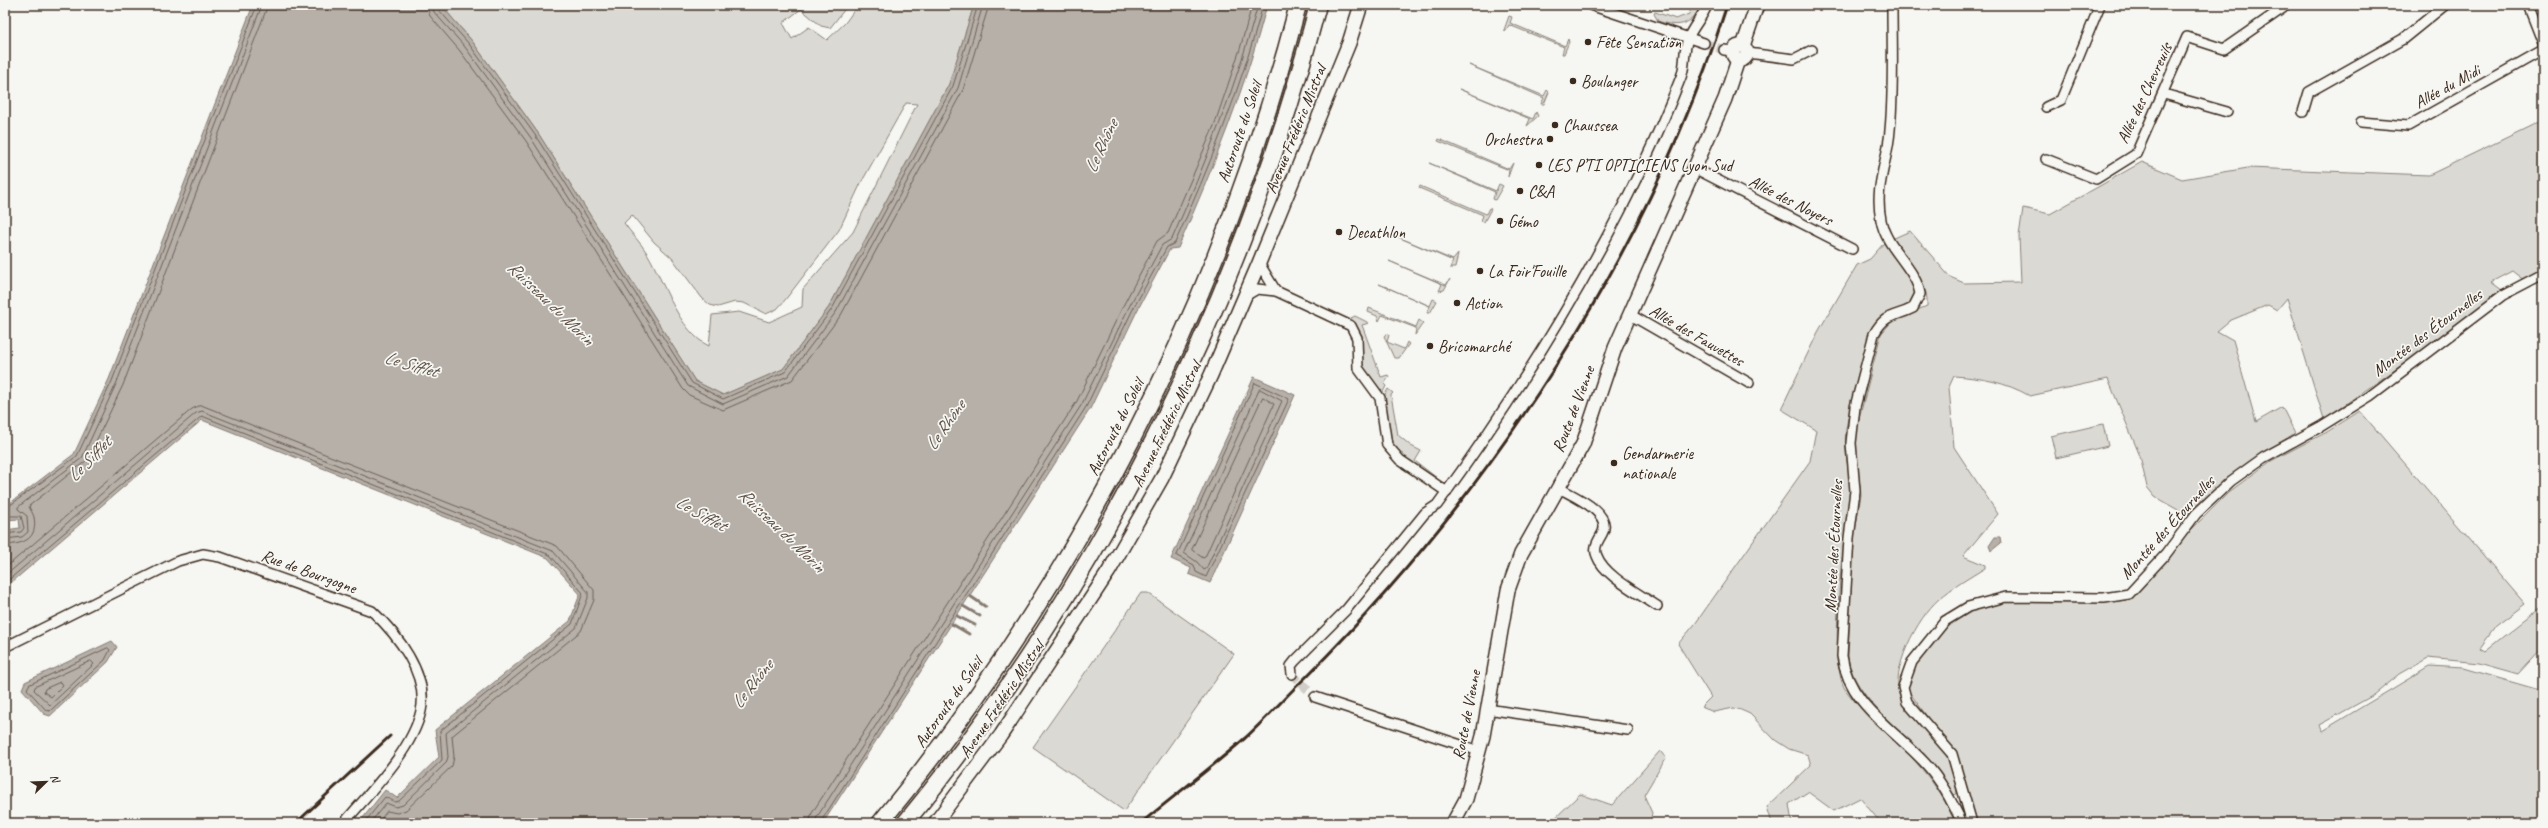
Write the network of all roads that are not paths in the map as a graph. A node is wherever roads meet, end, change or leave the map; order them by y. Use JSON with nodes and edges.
{"nodes":[{"id":1,"x":1298,"y":5,"type":"edge"},
{"id":2,"x":1318,"y":5,"type":"edge"},
{"id":3,"x":1361,"y":5,"type":"edge"},
{"id":4,"x":1590,"y":5,"type":"edge"},
{"id":5,"x":1707,"y":5,"type":"edge"},
{"id":6,"x":1757,"y":5,"type":"edge"},
{"id":7,"x":1892,"y":5,"type":"edge"},
{"id":8,"x":2100,"y":5,"type":"edge"},
{"id":9,"x":2284,"y":5,"type":"edge"},
{"id":10,"x":2445,"y":5,"type":"edge"},
{"id":11,"x":2528,"y":5,"type":"edge"},
{"id":12,"x":1687,"y":39,"type":"junction"},
{"id":13,"x":1704,"y":43,"type":"tunnel mouth"},
{"id":14,"x":2543,"y":43,"type":"edge"},
{"id":15,"x":1812,"y":50,"type":"dead end"},
{"id":16,"x":2543,"y":50,"type":"edge"},
{"id":17,"x":1737,"y":52,"type":"junction"},
{"id":18,"x":2164,"y":94,"type":"junction"},
{"id":19,"x":2046,"y":107,"type":"dead end"},
{"id":20,"x":2227,"y":112,"type":"dead end"},
{"id":21,"x":2303,"y":112,"type":"dead end"},
{"id":22,"x":2361,"y":122,"type":"dead end"},
{"id":23,"x":2046,"y":159,"type":"dead end"},
{"id":24,"x":1694,"y":168,"type":"junction"},
{"id":25,"x":1852,"y":249,"type":"dead end"},
{"id":26,"x":1259,"y":263,"type":"junction"},
{"id":27,"x":2543,"y":274,"type":"edge"},
{"id":28,"x":1276,"y":291,"type":"junction"},
{"id":29,"x":1245,"y":296,"type":"junction"},
{"id":30,"x":1629,"y":314,"type":"junction"},
{"id":31,"x":1749,"y":383,"type":"dead end"},
{"id":32,"x":1559,"y":488,"type":"junction"},
{"id":33,"x":1447,"y":492,"type":"junction"},
{"id":34,"x":1657,"y":606,"type":"dead end"},
{"id":35,"x":5,"y":647,"type":"edge"},
{"id":36,"x":1292,"y":674,"type":"dead end"},
{"id":37,"x":1315,"y":698,"type":"tunnel mouth"},
{"id":38,"x":1487,"y":709,"type":"junction"},
{"id":39,"x":1628,"y":730,"type":"dead end"},
{"id":40,"x":1479,"y":751,"type":"junction"},
{"id":41,"x":344,"y":823,"type":"edge"},
{"id":42,"x":880,"y":823,"type":"edge"},
{"id":43,"x":905,"y":823,"type":"edge"},
{"id":44,"x":935,"y":823,"type":"edge"},
{"id":45,"x":1453,"y":823,"type":"edge"},
{"id":46,"x":1962,"y":823,"type":"edge"},
{"id":47,"x":1972,"y":823,"type":"edge"}],
"edges":[{"from":1,"to":42,"type":"highway","name":"Autoroute du Soleil"},
{"from":2,"to":43,"type":"highway"},
{"from":3,"to":26,"type":"main road","name":"Avenue Frédéric Mistral"},
{"from":4,"to":12,"type":"street"},
{"from":5,"to":12,"type":"street"},
{"from":6,"to":17,"type":"main road","name":"Route de Vienne"},
{"from":7,"to":46,"type":"street","name":"Montée des Étournelles"},
{"from":8,"to":19,"type":"street"},
{"from":9,"to":18,"type":"street","name":"Allée des Chevreuils"},
{"from":10,"to":21,"type":"street"},
{"from":11,"to":14,"type":"street"},
{"from":12,"to":13,"type":"street"},
{"from":12,"to":33,"type":"street"},
{"from":15,"to":17,"type":"street"},
{"from":16,"to":22,"type":"street","name":"Allée du Midi"},
{"from":17,"to":24,"type":"main road","name":"Route de Vienne"},
{"from":18,"to":20,"type":"street"},
{"from":18,"to":23,"type":"street","name":"Allée des Chevreuils"},
{"from":24,"to":25,"type":"street","name":"Allée des Noyers"},
{"from":24,"to":30,"type":"main road","name":"Route de Vienne"},
{"from":26,"to":28,"type":"street"},
{"from":26,"to":29,"type":"main road","name":"Avenue Frédéric Mistral"},
{"from":27,"to":47,"type":"street","name":"Montée des Étournelles"},
{"from":28,"to":29,"type":"street"},
{"from":28,"to":33,"type":"street"},
{"from":29,"to":44,"type":"main road","name":"Avenue Frédéric Mistral"},
{"from":30,"to":31,"type":"street","name":"Allée des Fauvettes"},
{"from":30,"to":32,"type":"main road","name":"Route de Vienne"},
{"from":32,"to":34,"type":"street"},
{"from":32,"to":38,"type":"main road","name":"Route de Vienne"},
{"from":33,"to":36,"type":"street"},
{"from":35,"to":41,"type":"street","name":"Rue de Bourgogne"},
{"from":37,"to":40,"type":"street"},
{"from":38,"to":39,"type":"street"},
{"from":38,"to":40,"type":"main road","name":"Route de Vienne"},
{"from":40,"to":45,"type":"main road","name":"Route de Vienne"}]}
